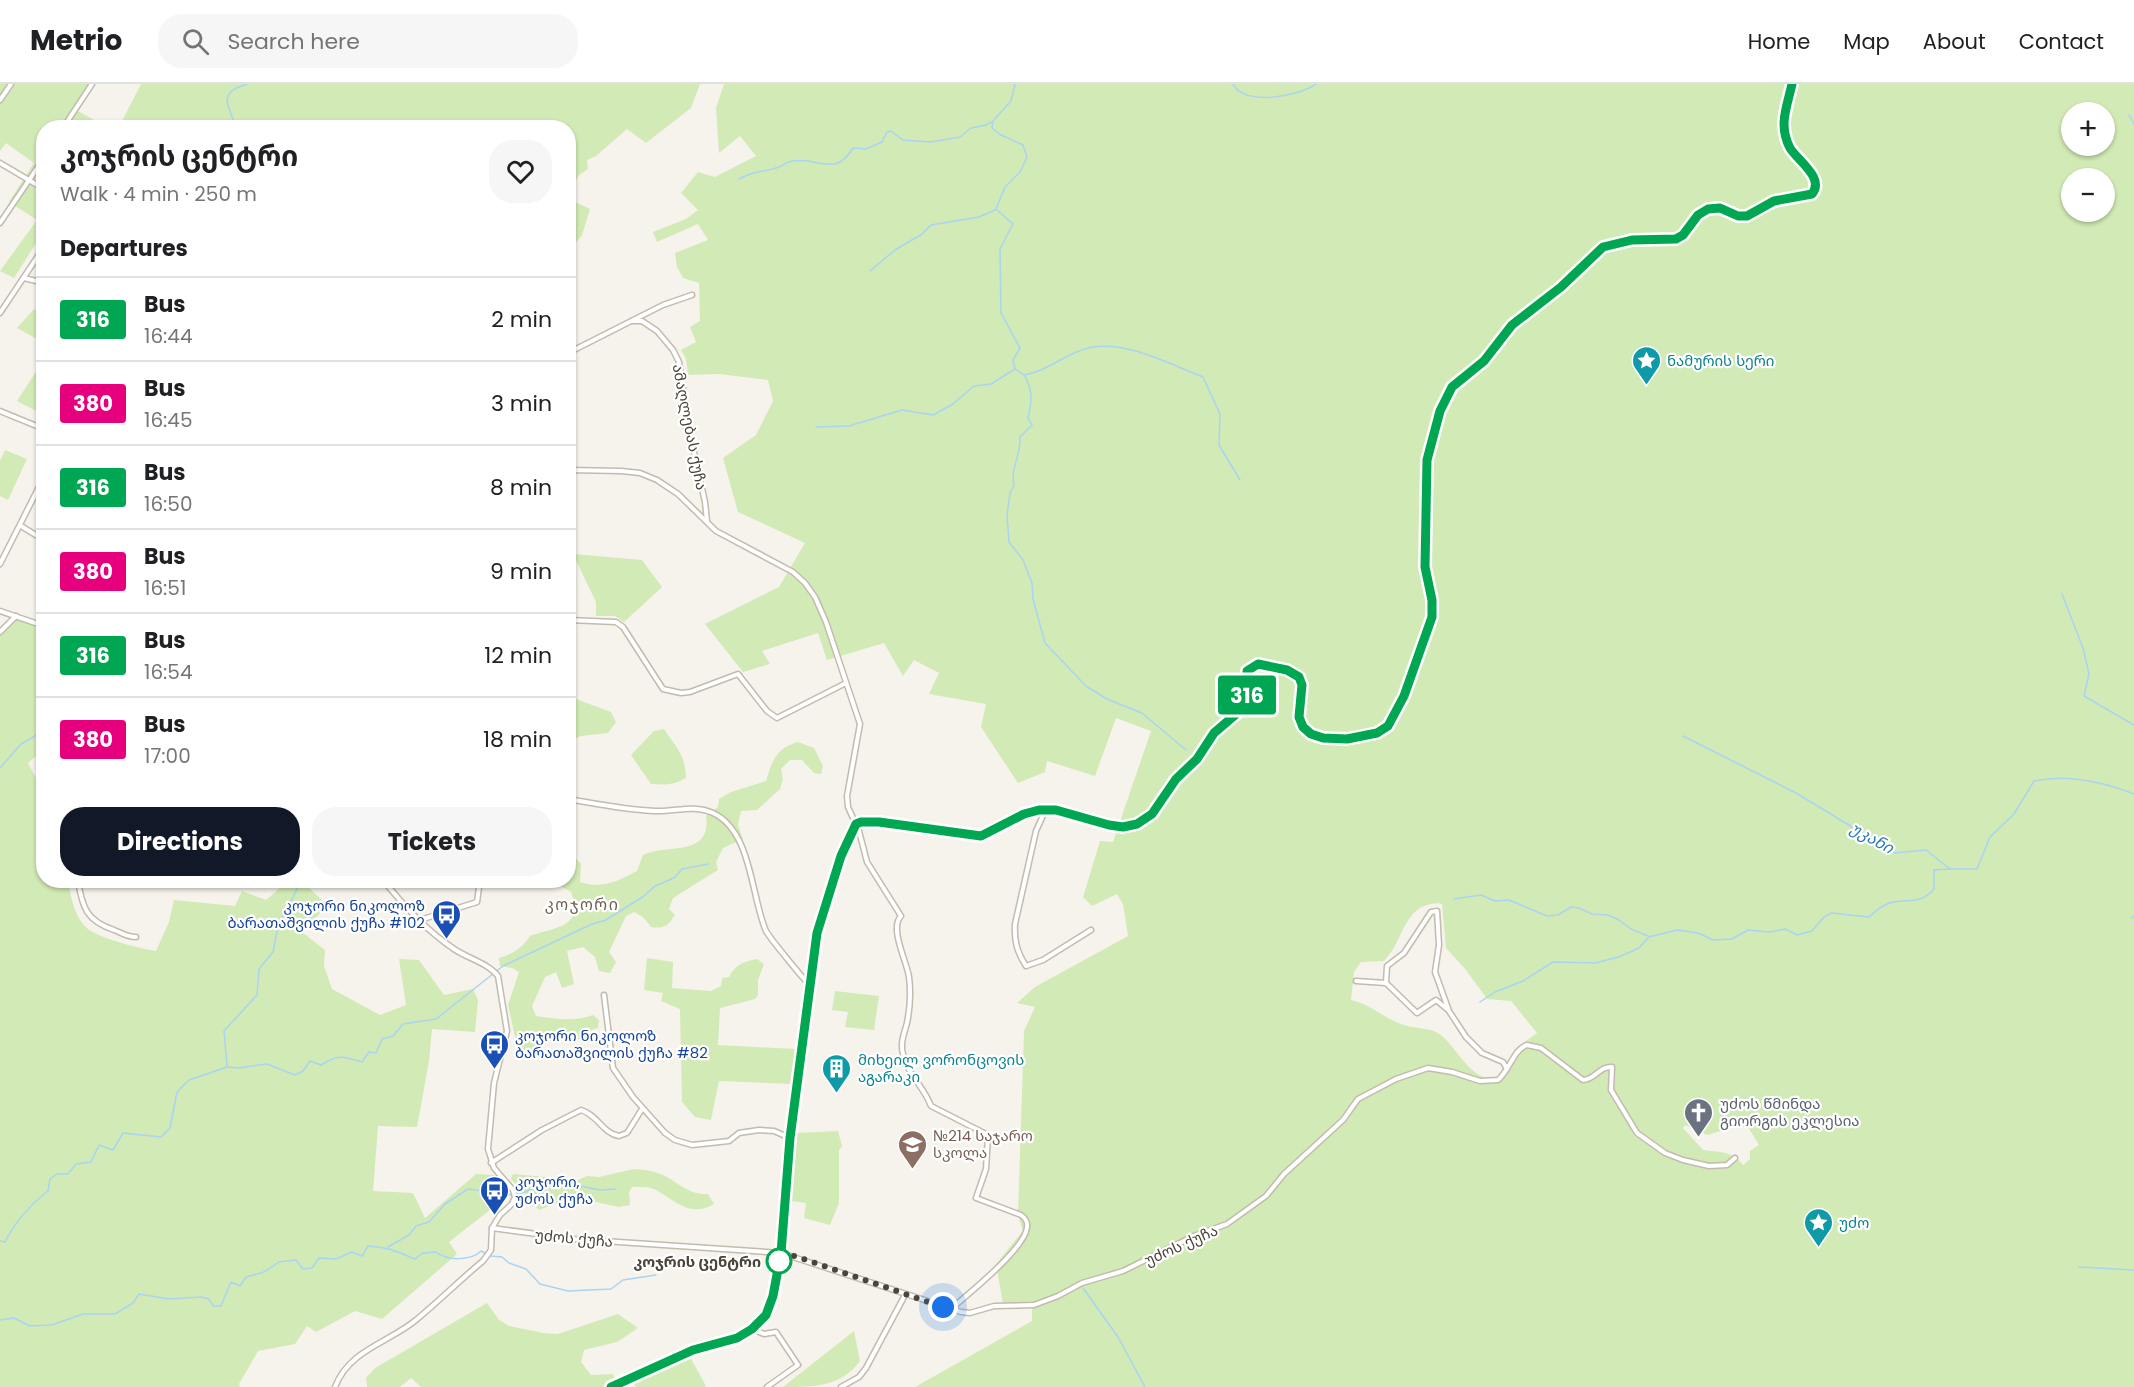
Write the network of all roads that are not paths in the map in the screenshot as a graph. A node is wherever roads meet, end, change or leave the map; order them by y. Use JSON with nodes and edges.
{"nodes":[{"id":1,"x":11,"y":84,"type":"edge"},
{"id":2,"x":92,"y":84,"type":"edge"},
{"id":3,"x":1792,"y":84,"type":"edge"},
{"id":4,"x":0,"y":100,"type":"edge"},
{"id":5,"x":68,"y":120,"type":"edge"},
{"id":6,"x":0,"y":163,"type":"edge"},
{"id":7,"x":36,"y":171,"type":"edge"},
{"id":8,"x":29,"y":182,"type":"junction"},
{"id":9,"x":36,"y":185,"type":"edge"},
{"id":10,"x":0,"y":223,"type":"edge"},
{"id":11,"x":36,"y":259,"type":"edge"},
{"id":12,"x":24,"y":278,"type":"junction"},
{"id":13,"x":36,"y":281,"type":"edge"},
{"id":14,"x":692,"y":295,"type":"dead end"},
{"id":15,"x":0,"y":313,"type":"edge"},
{"id":16,"x":632,"y":321,"type":"junction"},
{"id":17,"x":576,"y":349,"type":"edge"},
{"id":18,"x":0,"y":411,"type":"edge"},
{"id":19,"x":36,"y":426,"type":"edge"},
{"id":20,"x":576,"y":470,"type":"edge"},
{"id":21,"x":36,"y":494,"type":"edge"},
{"id":22,"x":707,"y":522,"type":"junction"},
{"id":23,"x":21,"y":526,"type":"junction"},
{"id":24,"x":36,"y":535,"type":"edge"},
{"id":25,"x":0,"y":564,"type":"edge"},
{"id":26,"x":0,"y":611,"type":"edge"},
{"id":27,"x":16,"y":616,"type":"junction"},
{"id":28,"x":576,"y":620,"type":"edge"},
{"id":29,"x":36,"y":623,"type":"edge"},
{"id":30,"x":0,"y":632,"type":"edge"},
{"id":31,"x":846,"y":683,"type":"junction"},
{"id":32,"x":576,"y":801,"type":"edge"},
{"id":33,"x":1046,"y":810,"type":"junction"},
{"id":34,"x":856,"y":824,"type":"junction"},
{"id":35,"x":80,"y":888,"type":"edge"},
{"id":36,"x":390,"y":888,"type":"edge"},
{"id":37,"x":479,"y":888,"type":"edge"},
{"id":38,"x":417,"y":921,"type":"junction"},
{"id":39,"x":1091,"y":930,"type":"dead end"},
{"id":40,"x":136,"y":937,"type":"dead end"},
{"id":41,"x":1356,"y":981,"type":"dead end"},
{"id":42,"x":1386,"y":983,"type":"junction"},
{"id":43,"x":809,"y":984,"type":"junction"},
{"id":44,"x":604,"y":995,"type":"dead end"},
{"id":45,"x":1449,"y":1011,"type":"junction"},
{"id":46,"x":1508,"y":1070,"type":"junction"},
{"id":47,"x":642,"y":1109,"type":"junction"},
{"id":48,"x":790,"y":1138,"type":"junction"},
{"id":49,"x":1735,"y":1159,"type":"dead end"},
{"id":50,"x":491,"y":1163,"type":"junction"},
{"id":51,"x":492,"y":1228,"type":"junction"},
{"id":52,"x":781,"y":1253,"type":"junction"},
{"id":53,"x":905,"y":1295,"type":"junction"},
{"id":54,"x":950,"y":1309,"type":"junction"},
{"id":55,"x":752,"y":1329,"type":"junction"},
{"id":56,"x":335,"y":1387,"type":"edge"},
{"id":57,"x":611,"y":1387,"type":"edge"},
{"id":58,"x":767,"y":1387,"type":"edge"},
{"id":59,"x":841,"y":1387,"type":"edge"}],
"edges":[{"from":1,"to":4,"type":"street"},
{"from":2,"to":5,"type":"street"},
{"from":3,"to":33,"type":"main road"},
{"from":6,"to":8,"type":"street"},
{"from":7,"to":8,"type":"street"},
{"from":8,"to":9,"type":"street"},
{"from":8,"to":10,"type":"street"},
{"from":11,"to":12,"type":"street"},
{"from":12,"to":13,"type":"street"},
{"from":12,"to":15,"type":"street"},
{"from":14,"to":16,"type":"street"},
{"from":16,"to":17,"type":"street"},
{"from":16,"to":22,"type":"street","name":"ამაღლებას ქუჩა"},
{"from":18,"to":19,"type":"street"},
{"from":20,"to":22,"type":"street"},
{"from":21,"to":23,"type":"street"},
{"from":22,"to":31,"type":"street"},
{"from":23,"to":24,"type":"street"},
{"from":23,"to":25,"type":"street"},
{"from":26,"to":27,"type":"street"},
{"from":27,"to":29,"type":"street"},
{"from":27,"to":30,"type":"street"},
{"from":28,"to":31,"type":"street"},
{"from":31,"to":34,"type":"street"},
{"from":32,"to":43,"type":"street"},
{"from":33,"to":34,"type":"main road"},
{"from":33,"to":39,"type":"street"},
{"from":34,"to":43,"type":"main road"},
{"from":34,"to":54,"type":"street"},
{"from":35,"to":40,"type":"street"},
{"from":36,"to":38,"type":"street"},
{"from":37,"to":38,"type":"street"},
{"from":38,"to":50,"type":"street"},
{"from":41,"to":42,"type":"street"},
{"from":42,"to":45,"type":"street"},
{"from":42,"to":45,"type":"street"},
{"from":43,"to":48,"type":"main road"},
{"from":44,"to":47,"type":"street"},
{"from":45,"to":46,"type":"street"},
{"from":46,"to":49,"type":"street"},
{"from":46,"to":54,"type":"street","name":"უძოს ქუჩა"},
{"from":47,"to":48,"type":"street"},
{"from":47,"to":50,"type":"street"},
{"from":48,"to":52,"type":"main road"},
{"from":50,"to":51,"type":"street"},
{"from":51,"to":52,"type":"street","name":"უძოს ქუჩა"},
{"from":51,"to":56,"type":"street"},
{"from":52,"to":53,"type":"street","name":"უძოს ქუჩა"},
{"from":52,"to":55,"type":"main road"},
{"from":53,"to":54,"type":"street","name":"უძოს ქუჩა"},
{"from":53,"to":59,"type":"street"},
{"from":55,"to":57,"type":"main road"},
{"from":55,"to":58,"type":"street"}]}
